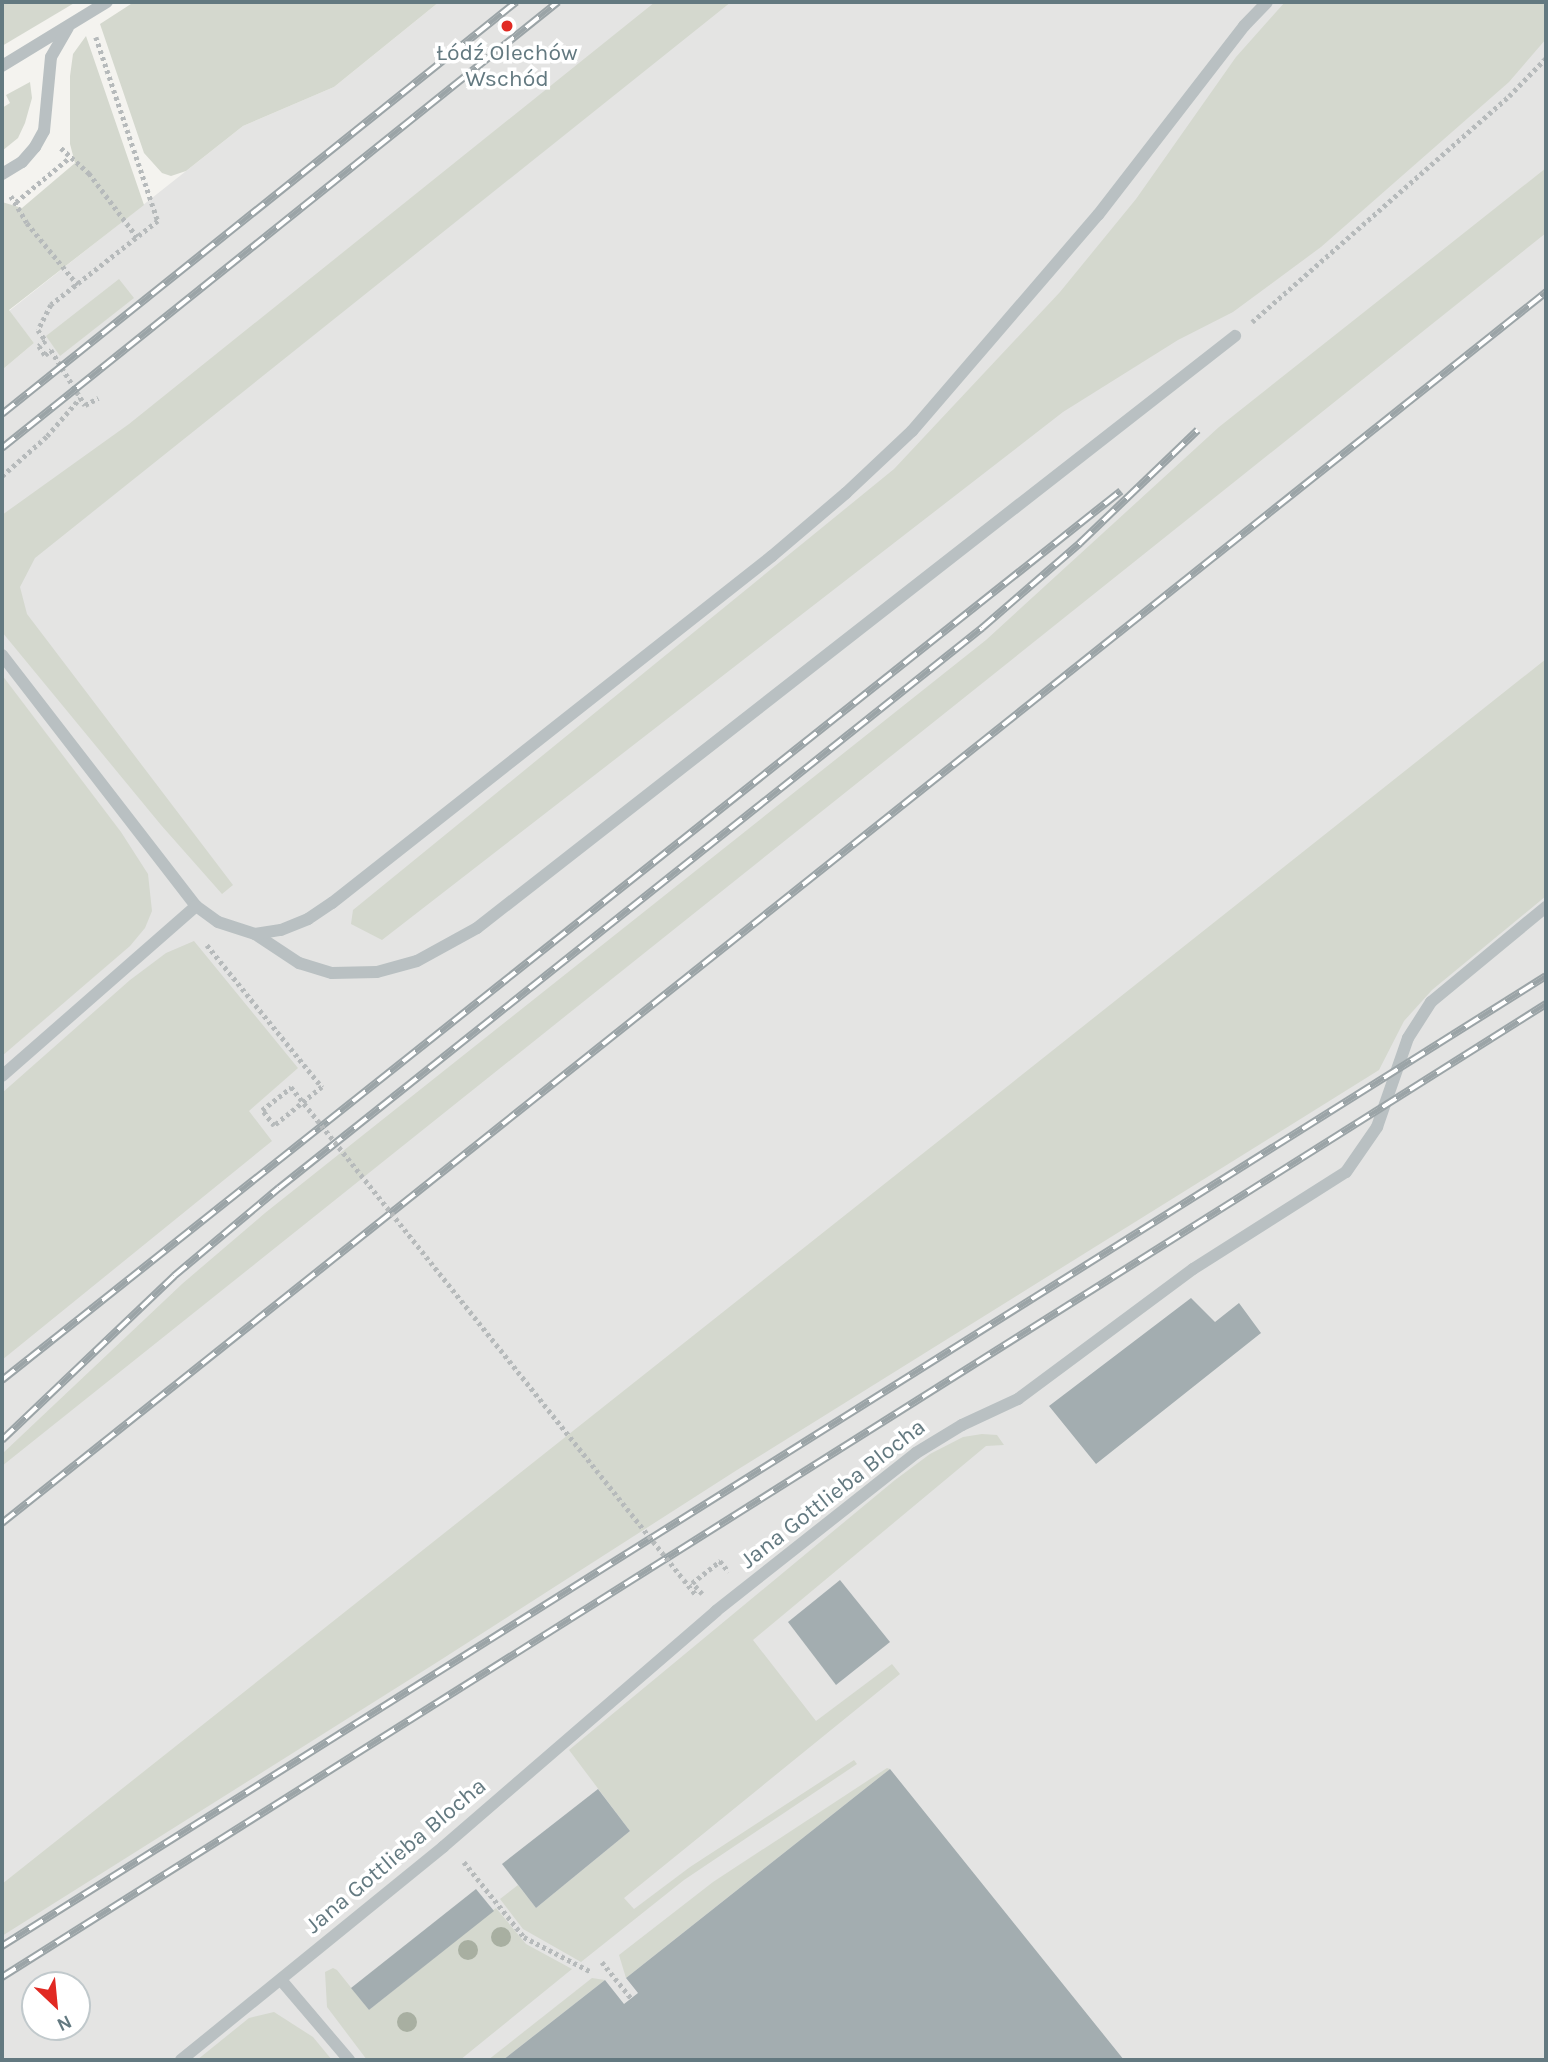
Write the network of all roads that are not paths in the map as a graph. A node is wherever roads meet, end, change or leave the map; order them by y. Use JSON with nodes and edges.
{"nodes":[{"id":1,"x":107,"y":2,"type":"edge"},
{"id":2,"x":1267,"y":2,"type":"edge"},
{"id":3,"x":68,"y":27,"type":"junction"},
{"id":4,"x":2,"y":66,"type":"edge"},
{"id":5,"x":2,"y":174,"type":"edge"},
{"id":6,"x":1235,"y":336,"type":"road end"},
{"id":7,"x":2,"y":655,"type":"edge"},
{"id":8,"x":196,"y":906,"type":"junction"},
{"id":9,"x":1546,"y":906,"type":"edge"},
{"id":10,"x":255,"y":934,"type":"junction"},
{"id":11,"x":2,"y":1076,"type":"edge"},
{"id":12,"x":281,"y":1980,"type":"junction"},
{"id":13,"x":181,"y":2060,"type":"edge"},
{"id":14,"x":349,"y":2060,"type":"edge"}],
"edges":[{"from":1,"to":3,"type":"street"},
{"from":2,"to":10,"type":"street"},
{"from":3,"to":4,"type":"street"},
{"from":3,"to":5,"type":"street"},
{"from":6,"to":10,"type":"street"},
{"from":7,"to":8,"type":"street"},
{"from":8,"to":10,"type":"street"},
{"from":8,"to":11,"type":"street"},
{"from":9,"to":12,"type":"street","name":"Jana Gottlieba Blocha"},
{"from":12,"to":13,"type":"street","name":"Jana Gottlieba Blocha"},
{"from":12,"to":14,"type":"street"}]}
